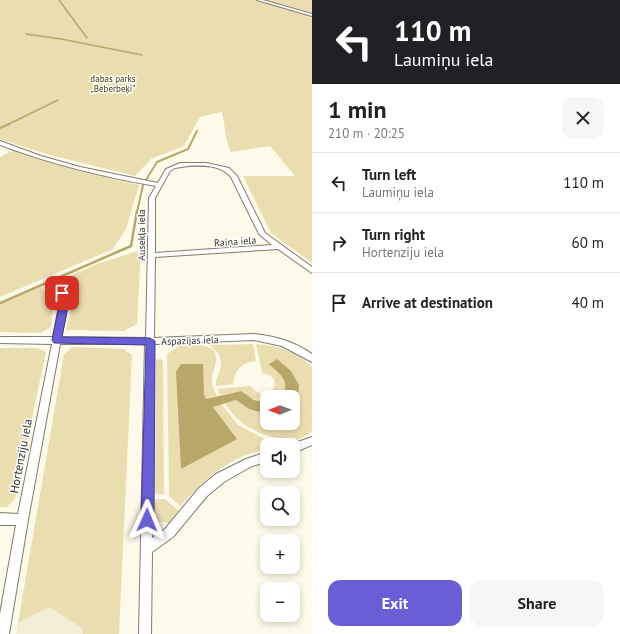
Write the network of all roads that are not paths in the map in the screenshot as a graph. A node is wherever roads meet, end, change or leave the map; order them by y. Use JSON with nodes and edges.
{"nodes":[{"id":1,"x":259,"y":0,"type":"edge"},
{"id":2,"x":312,"y":15,"type":"edge"},
{"id":3,"x":0,"y":143,"type":"edge"},
{"id":4,"x":159,"y":185,"type":"junction"},
{"id":5,"x":279,"y":247,"type":"junction"},
{"id":6,"x":152,"y":255,"type":"junction"},
{"id":7,"x":312,"y":271,"type":"edge"},
{"id":8,"x":57,"y":286,"type":"dead end"},
{"id":9,"x":0,"y":340,"type":"edge"},
{"id":10,"x":57,"y":340,"type":"junction"},
{"id":11,"x":150,"y":341,"type":"junction"},
{"id":12,"x":312,"y":359,"type":"edge"},
{"id":13,"x":312,"y":441,"type":"edge"},
{"id":14,"x":300,"y":445,"type":"edge"},
{"id":15,"x":260,"y":459,"type":"edge"},
{"id":16,"x":0,"y":519,"type":"edge"},
{"id":17,"x":22,"y":520,"type":"junction"},
{"id":18,"x":147,"y":549,"type":"junction"},
{"id":19,"x":3,"y":634,"type":"edge"},
{"id":20,"x":145,"y":634,"type":"edge"}],
"edges":[{"from":1,"to":2,"type":"street"},
{"from":3,"to":4,"type":"street"},
{"from":4,"to":5,"type":"street","name":"Ausekļa iela"},
{"from":4,"to":6,"type":"street","name":"Ausekļa iela"},
{"from":5,"to":6,"type":"street","name":"Raiņa iela"},
{"from":5,"to":7,"type":"street"},
{"from":6,"to":11,"type":"street","name":"Ausekļa iela"},
{"from":8,"to":10,"type":"street","name":"Hortenziju iela"},
{"from":9,"to":10,"type":"street"},
{"from":10,"to":11,"type":"street"},
{"from":10,"to":17,"type":"street","name":"Hortenziju iela"},
{"from":11,"to":12,"type":"street","name":"Aspazijas iela"},
{"from":11,"to":18,"type":"street","name":"Aspazijas iela"},
{"from":13,"to":14,"type":"street"},
{"from":15,"to":18,"type":"street"},
{"from":16,"to":17,"type":"street"},
{"from":17,"to":19,"type":"street","name":"Hortenziju iela"},
{"from":18,"to":20,"type":"street","name":"Aspazijas iela"}]}
